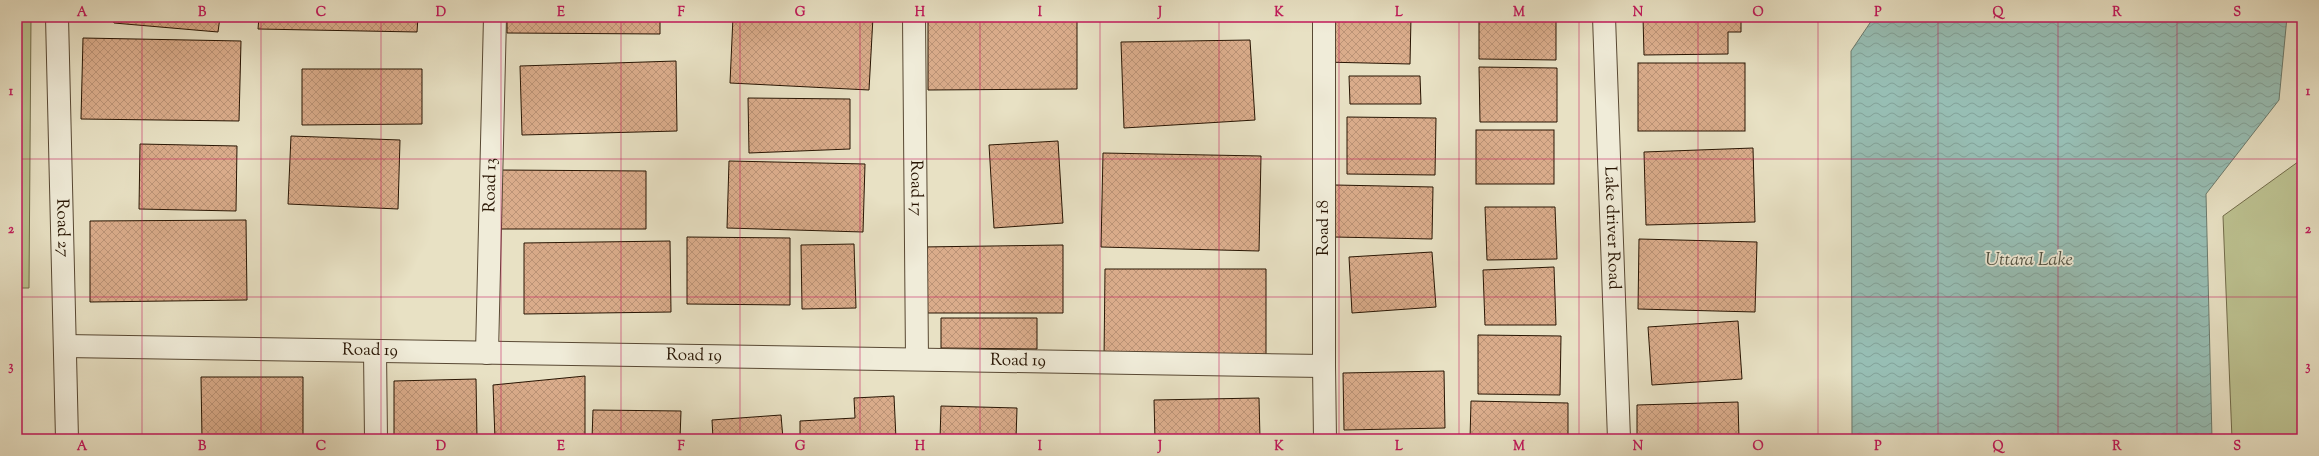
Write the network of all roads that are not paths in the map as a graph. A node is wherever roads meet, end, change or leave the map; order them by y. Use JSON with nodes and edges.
{"nodes":[{"id":1,"x":57,"y":17,"type":"edge"},
{"id":2,"x":496,"y":17,"type":"edge"},
{"id":3,"x":914,"y":17,"type":"edge"},
{"id":4,"x":1324,"y":17,"type":"edge"},
{"id":5,"x":1604,"y":17,"type":"edge"},
{"id":6,"x":65,"y":346,"type":"junction"},
{"id":7,"x":375,"y":352,"type":"junction"},
{"id":8,"x":487,"y":353,"type":"junction"},
{"id":9,"x":917,"y":359,"type":"junction"},
{"id":10,"x":1324,"y":366,"type":"junction"},
{"id":11,"x":68,"y":439,"type":"edge"},
{"id":12,"x":376,"y":439,"type":"edge"},
{"id":13,"x":1325,"y":439,"type":"edge"},
{"id":14,"x":1619,"y":439,"type":"edge"}],
"edges":[{"from":1,"to":6,"type":"street","name":"Road 27"},
{"from":2,"to":8,"type":"street","name":"Road 13"},
{"from":3,"to":9,"type":"street","name":"Road 17"},
{"from":4,"to":10,"type":"street","name":"Road 18"},
{"from":5,"to":14,"type":"street","name":"Lake driver Road"},
{"from":6,"to":7,"type":"street","name":"Road 19"},
{"from":6,"to":11,"type":"street","name":"Road 27"},
{"from":7,"to":8,"type":"street","name":"Road 19"},
{"from":7,"to":12,"type":"street"},
{"from":8,"to":9,"type":"street","name":"Road 19"},
{"from":9,"to":10,"type":"street","name":"Road 19"},
{"from":10,"to":13,"type":"street","name":"Road 18"}]}
